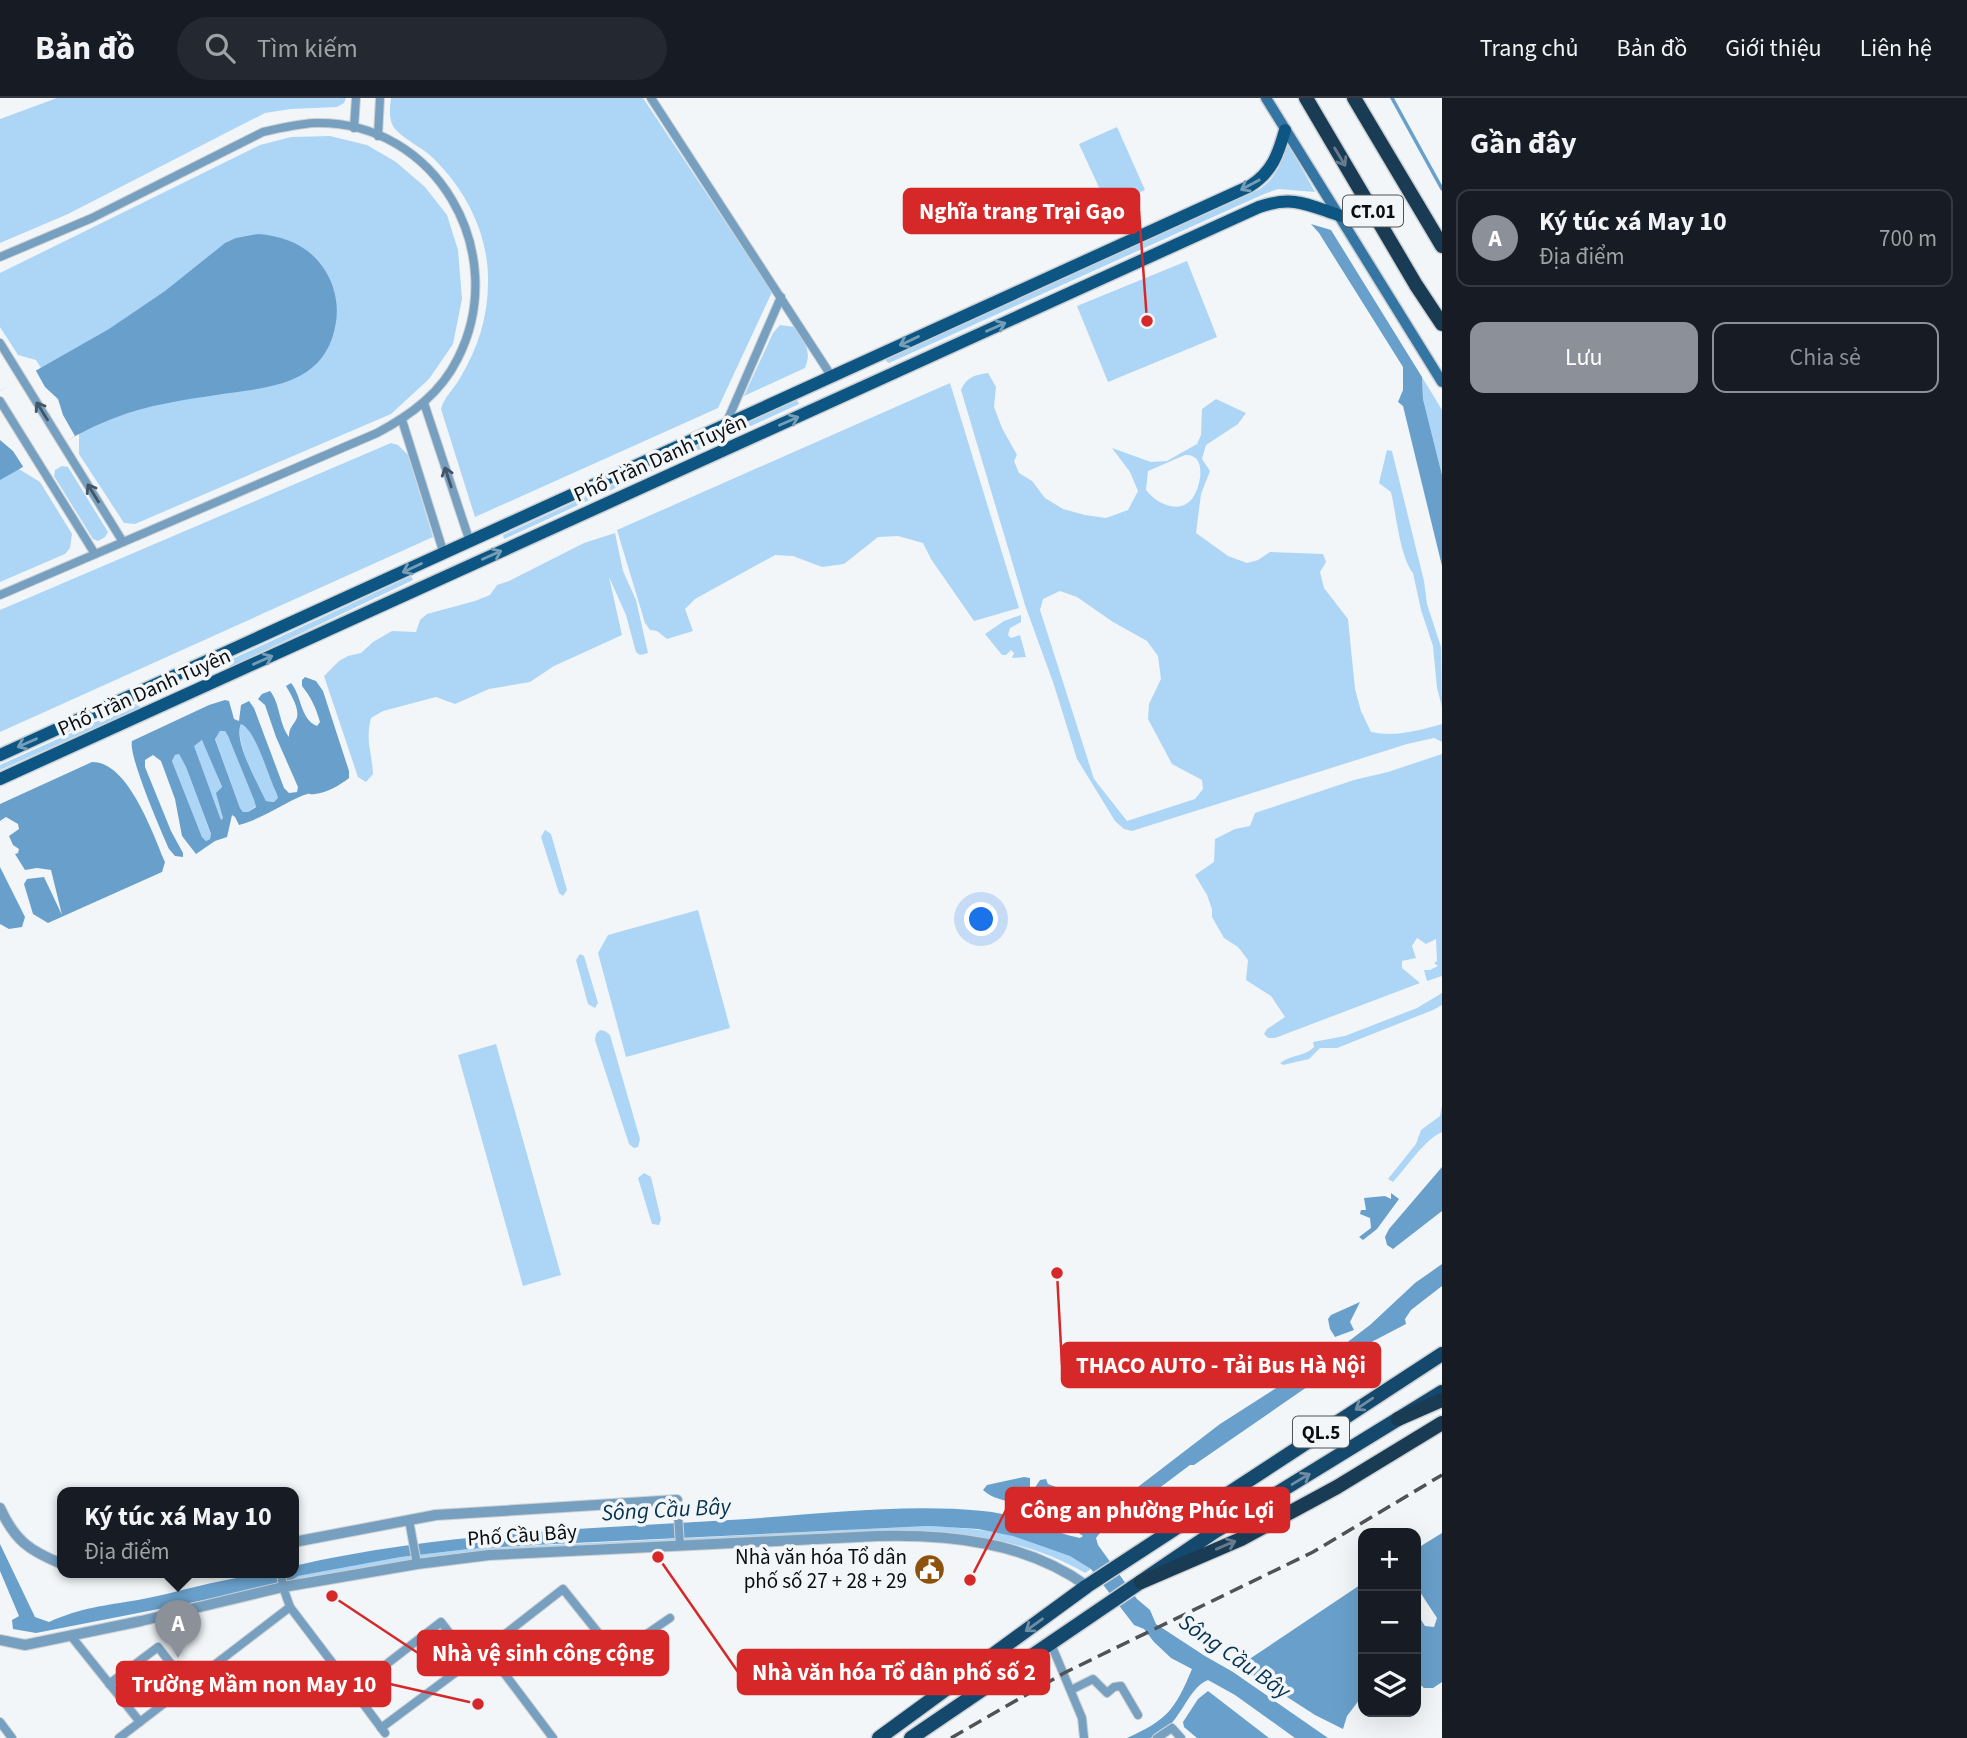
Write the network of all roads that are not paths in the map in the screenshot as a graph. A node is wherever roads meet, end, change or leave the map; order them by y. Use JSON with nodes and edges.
{"nodes":[{"id":1,"x":356,"y":98,"type":"edge"},
{"id":2,"x":380,"y":98,"type":"edge"},
{"id":3,"x":651,"y":98,"type":"edge"},
{"id":4,"x":1266,"y":98,"type":"edge"},
{"id":5,"x":1306,"y":98,"type":"edge"},
{"id":6,"x":1354,"y":98,"type":"edge"},
{"id":7,"x":354,"y":128,"type":"junction"},
{"id":8,"x":1285,"y":130,"type":"junction"},
{"id":9,"x":378,"y":136,"type":"junction"},
{"id":10,"x":1341,"y":216,"type":"junction"},
{"id":11,"x":1442,"y":246,"type":"edge"},
{"id":12,"x":0,"y":257,"type":"edge"},
{"id":13,"x":781,"y":297,"type":"junction"},
{"id":14,"x":1442,"y":324,"type":"edge"},
{"id":15,"x":0,"y":344,"type":"edge"},
{"id":16,"x":832,"y":377,"type":"junction"},
{"id":17,"x":1442,"y":382,"type":"edge"},
{"id":18,"x":842,"y":397,"type":"junction"},
{"id":19,"x":0,"y":401,"type":"edge"},
{"id":20,"x":424,"y":403,"type":"junction"},
{"id":21,"x":402,"y":420,"type":"junction"},
{"id":22,"x":725,"y":426,"type":"junction"},
{"id":23,"x":123,"y":542,"type":"junction"},
{"id":24,"x":464,"y":544,"type":"junction"},
{"id":25,"x":95,"y":554,"type":"junction"},
{"id":26,"x":444,"y":554,"type":"junction"},
{"id":27,"x":467,"y":567,"type":"junction"},
{"id":28,"x":0,"y":595,"type":"edge"},
{"id":29,"x":167,"y":680,"type":"junction"},
{"id":30,"x":176,"y":699,"type":"junction"},
{"id":31,"x":0,"y":755,"type":"edge"},
{"id":32,"x":0,"y":779,"type":"edge"},
{"id":33,"x":1442,"y":1354,"type":"edge"},
{"id":34,"x":1442,"y":1392,"type":"edge"},
{"id":35,"x":1442,"y":1400,"type":"edge"},
{"id":36,"x":1398,"y":1419,"type":"junction"},
{"id":37,"x":1442,"y":1423,"type":"edge"},
{"id":38,"x":677,"y":1500,"type":"joint"},
{"id":39,"x":0,"y":1508,"type":"edge"},
{"id":40,"x":409,"y":1520,"type":"junction"},
{"id":41,"x":299,"y":1541,"type":"edge"},
{"id":42,"x":680,"y":1545,"type":"junction"},
{"id":43,"x":57,"y":1562,"type":"edge"},
{"id":44,"x":417,"y":1564,"type":"junction"},
{"id":45,"x":282,"y":1578,"type":"edge"},
{"id":46,"x":1141,"y":1582,"type":"junction"},
{"id":47,"x":1088,"y":1586,"type":"junction"},
{"id":48,"x":283,"y":1587,"type":"junction"},
{"id":49,"x":290,"y":1607,"type":"junction"},
{"id":50,"x":670,"y":1618,"type":"dead end"},
{"id":51,"x":71,"y":1636,"type":"junction"},
{"id":52,"x":0,"y":1640,"type":"edge"},
{"id":53,"x":1051,"y":1644,"type":"junction"},
{"id":54,"x":486,"y":1649,"type":"junction"},
{"id":55,"x":471,"y":1661,"type":"junction"},
{"id":56,"x":109,"y":1684,"type":"junction"},
{"id":57,"x":188,"y":1686,"type":"junction"},
{"id":58,"x":353,"y":1690,"type":"junction"},
{"id":59,"x":1071,"y":1690,"type":"junction"},
{"id":60,"x":1138,"y":1715,"type":"dead end"},
{"id":61,"x":0,"y":1722,"type":"edge"},
{"id":62,"x":140,"y":1722,"type":"junction"},
{"id":63,"x":12,"y":1738,"type":"edge"},
{"id":64,"x":119,"y":1738,"type":"edge"},
{"id":65,"x":553,"y":1738,"type":"edge"},
{"id":66,"x":879,"y":1738,"type":"edge"},
{"id":67,"x":911,"y":1738,"type":"edge"},
{"id":68,"x":1084,"y":1738,"type":"edge"},
{"id":69,"x":1157,"y":1738,"type":"edge"},
{"id":70,"x":1181,"y":1738,"type":"edge"}],
"edges":[{"from":1,"to":7,"type":"street"},
{"from":2,"to":9,"type":"street"},
{"from":3,"to":13,"type":"street"},
{"from":4,"to":8,"type":"main road"},
{"from":5,"to":14,"type":"highway","number":"CT.01","one_way":true},
{"from":6,"to":11,"type":"highway","number":"CT.01"},
{"from":7,"to":9,"type":"street"},
{"from":7,"to":12,"type":"street"},
{"from":8,"to":10,"type":"main road"},
{"from":8,"to":16,"type":"main road","name":"Phố Trần Danh Tuyên","one_way":true},
{"from":9,"to":20,"type":"street"},
{"from":10,"to":17,"type":"main road"},
{"from":18,"to":10,"type":"main road","name":"Phố Trần Danh Tuyên","one_way":true},
{"from":13,"to":16,"type":"street"},
{"from":13,"to":22,"type":"street"},
{"from":23,"to":15,"type":"street","one_way":true},
{"from":16,"to":18,"type":"main road"},
{"from":16,"to":22,"type":"main road","name":"Phố Trần Danh Tuyên"},
{"from":27,"to":18,"type":"main road","name":"Phố Trần Danh Tuyên","one_way":true},
{"from":19,"to":25,"type":"street"},
{"from":20,"to":21,"type":"street"},
{"from":24,"to":20,"type":"street","one_way":true},
{"from":21,"to":23,"type":"street"},
{"from":21,"to":26,"type":"street"},
{"from":22,"to":24,"type":"main road","name":"Phố Trần Danh Tuyên"},
{"from":23,"to":25,"type":"street"},
{"from":24,"to":26,"type":"main road","name":"Phố Trần Danh Tuyên"},
{"from":24,"to":27,"type":"main road"},
{"from":25,"to":28,"type":"street"},
{"from":26,"to":29,"type":"main road","name":"Phố Trần Danh Tuyên","one_way":true},
{"from":30,"to":27,"type":"main road","name":"Phố Trần Danh Tuyên","one_way":true},
{"from":29,"to":30,"type":"main road"},
{"from":29,"to":31,"type":"main road","name":"Phố Trần Danh Tuyên","one_way":true},
{"from":30,"to":32,"type":"main road","name":"Phố Trần Danh Tuyên"},
{"from":33,"to":47,"type":"highway","number":"QL.5","one_way":true},
{"from":34,"to":36,"type":"highway","number":"QL.5"},
{"from":35,"to":36,"type":"highway"},
{"from":46,"to":36,"type":"highway","number":"QL.5","one_way":true},
{"from":46,"to":37,"type":"highway","one_way":true},
{"from":38,"to":40,"type":"street"},
{"from":38,"to":42,"type":"street"},
{"from":39,"to":43,"type":"street"},
{"from":40,"to":41,"type":"street"},
{"from":40,"to":44,"type":"street"},
{"from":42,"to":44,"type":"street","name":"Phố Cầu Bây"},
{"from":42,"to":47,"type":"street","name":"Phố Cầu Bây"},
{"from":44,"to":48,"type":"street","name":"Phố Cầu Bây"},
{"from":45,"to":48,"type":"street"},
{"from":46,"to":53,"type":"highway","number":"QL.5"},
{"from":47,"to":66,"type":"highway","number":"QL.5","one_way":true},
{"from":48,"to":49,"type":"street"},
{"from":48,"to":51,"type":"street","name":"Phố Cầu Bây"},
{"from":49,"to":57,"type":"street"},
{"from":49,"to":58,"type":"street"},
{"from":50,"to":54,"type":"street"},
{"from":51,"to":52,"type":"street","name":"Phố Cầu Bây"},
{"from":51,"to":56,"type":"street"},
{"from":53,"to":59,"type":"street"},
{"from":53,"to":67,"type":"highway","number":"QL.5"},
{"from":54,"to":55,"type":"street"},
{"from":54,"to":65,"type":"street"},
{"from":55,"to":58,"type":"street"},
{"from":55,"to":58,"type":"street"},
{"from":56,"to":57,"type":"street"},
{"from":56,"to":62,"type":"street"},
{"from":57,"to":62,"type":"street"},
{"from":59,"to":60,"type":"street"},
{"from":59,"to":68,"type":"street"},
{"from":61,"to":63,"type":"street"},
{"from":62,"to":64,"type":"street"},
{"from":69,"to":70,"type":"street"}]}
